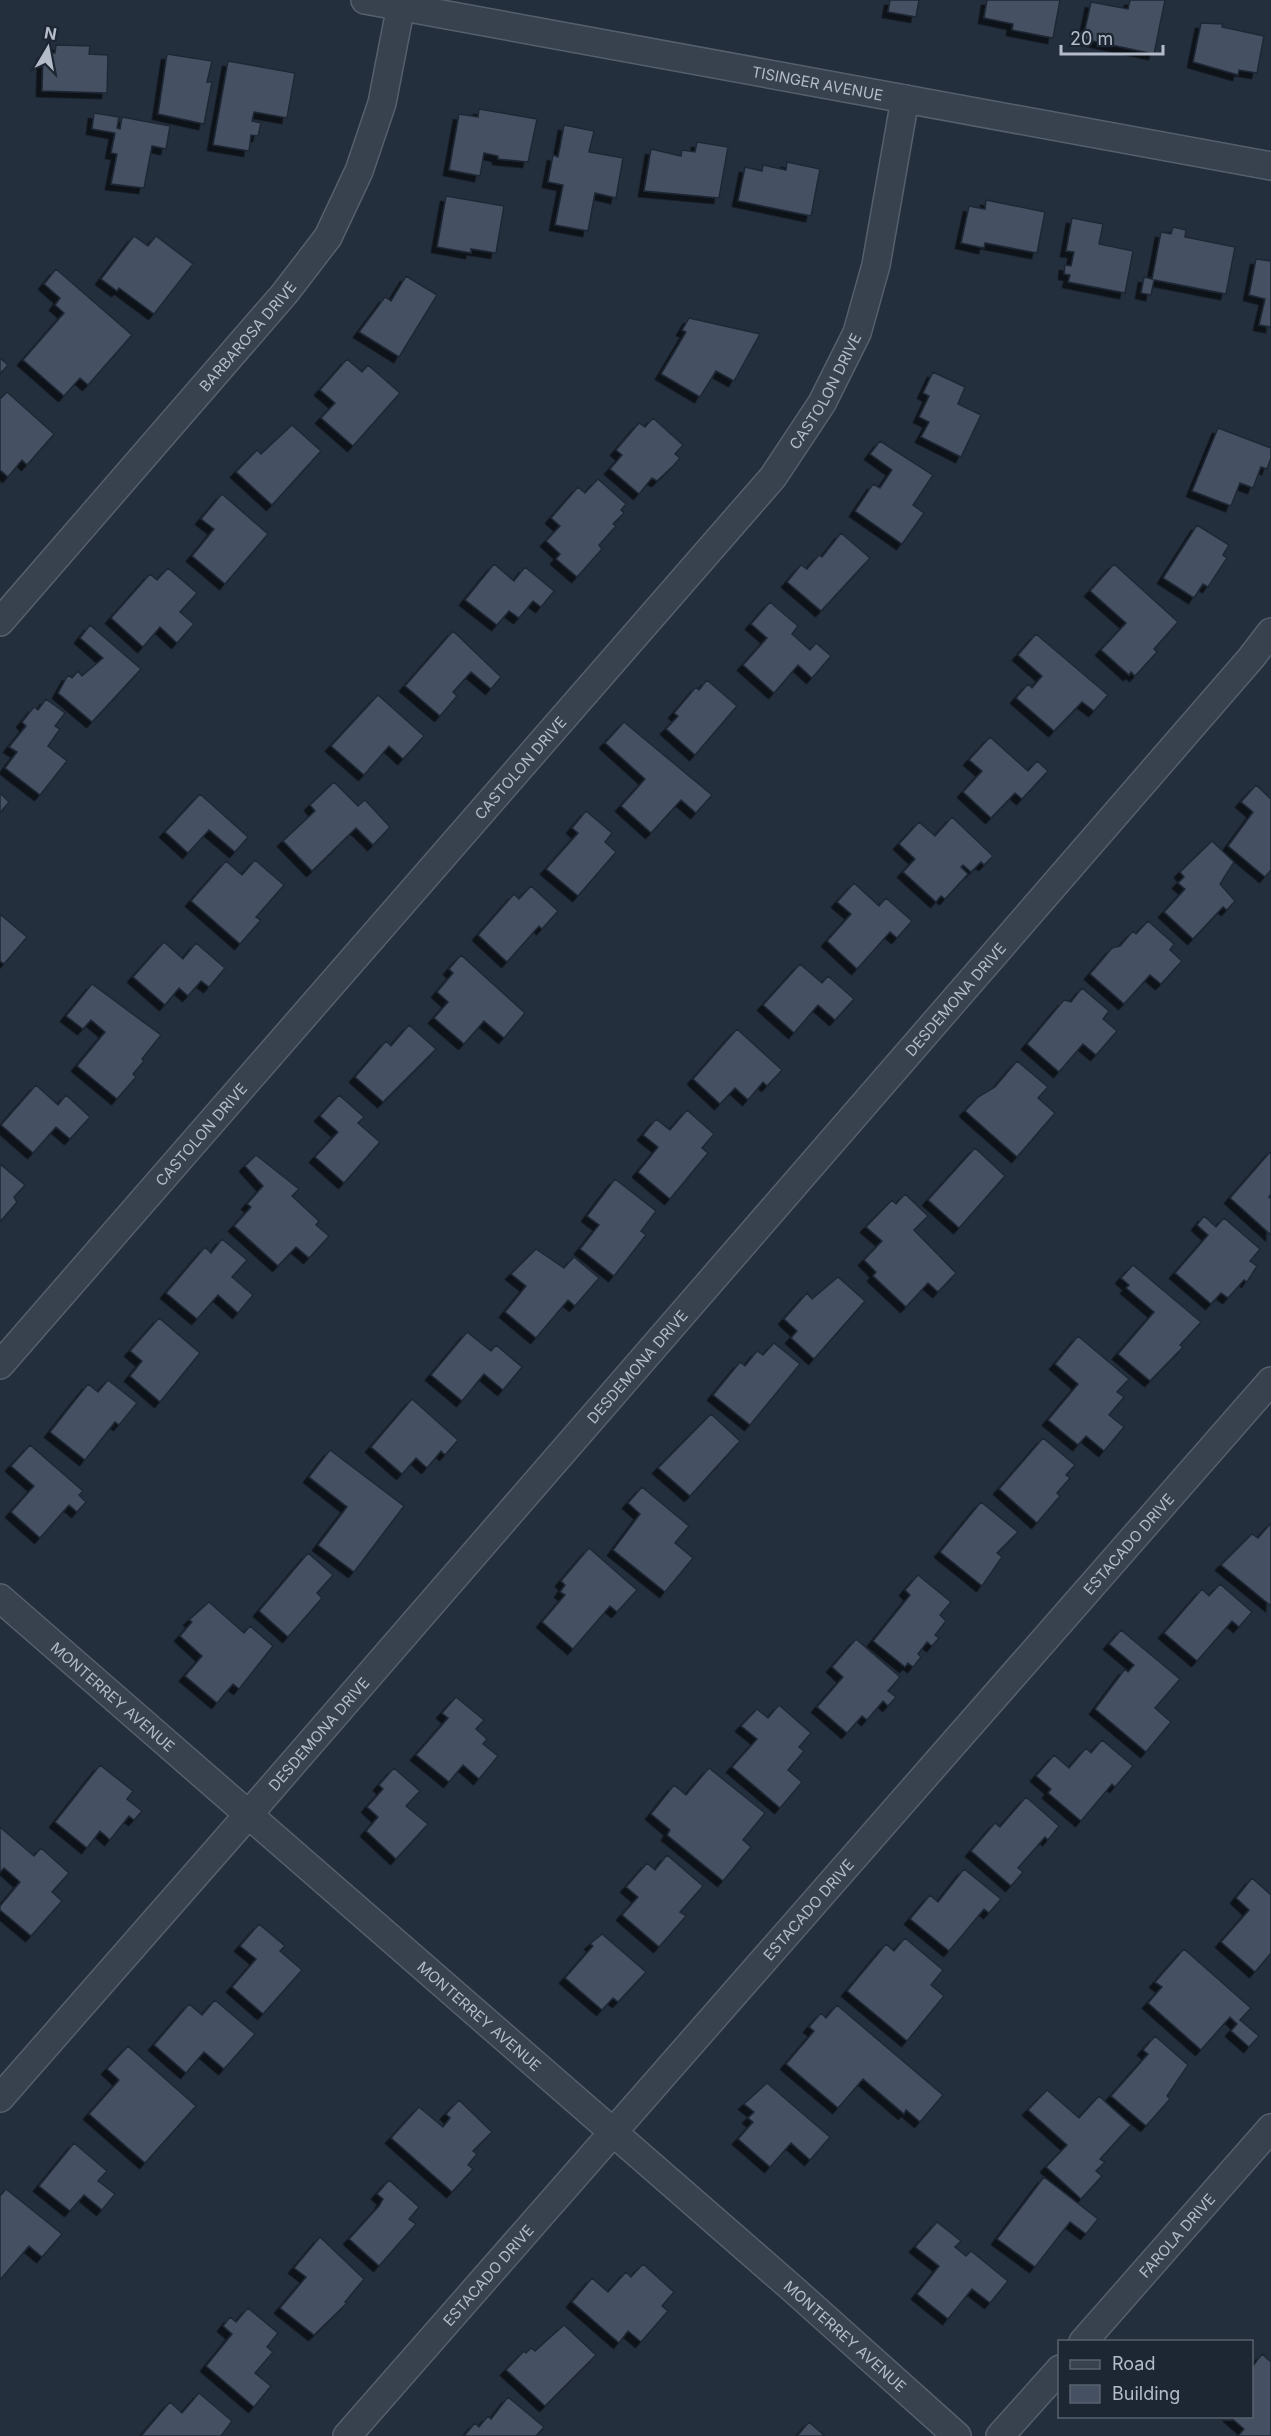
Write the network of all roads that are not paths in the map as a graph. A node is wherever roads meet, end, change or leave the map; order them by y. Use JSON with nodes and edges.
{"nodes":[{"id":1,"x":365,"y":0,"type":"edge"},
{"id":2,"x":401,"y":3,"type":"edge"},
{"id":3,"x":904,"y":99,"type":"junction"},
{"id":4,"x":1271,"y":166,"type":"edge"},
{"id":5,"x":0,"y":621,"type":"edge"},
{"id":6,"x":1271,"y":632,"type":"edge"},
{"id":7,"x":0,"y":1365,"type":"edge"},
{"id":8,"x":1271,"y":1382,"type":"edge"},
{"id":9,"x":0,"y":1598,"type":"edge"},
{"id":10,"x":248,"y":1815,"type":"junction"},
{"id":11,"x":0,"y":2098,"type":"edge"},
{"id":12,"x":1271,"y":2128,"type":"edge"},
{"id":13,"x":612,"y":2133,"type":"junction"},
{"id":14,"x":1085,"y":2340,"type":"edge"},
{"id":15,"x":1058,"y":2370,"type":"edge"},
{"id":16,"x":347,"y":2436,"type":"edge"},
{"id":17,"x":957,"y":2436,"type":"edge"},
{"id":18,"x":1000,"y":2436,"type":"edge"}],
"edges":[{"from":1,"to":2,"type":"street","name":"TISINGER AVENUE"},
{"from":2,"to":3,"type":"street","name":"TISINGER AVENUE"},
{"from":2,"to":5,"type":"street","name":"BARBAROSA DRIVE"},
{"from":3,"to":4,"type":"street","name":"TISINGER AVENUE"},
{"from":3,"to":7,"type":"street","name":"CASTOLON DRIVE"},
{"from":6,"to":10,"type":"street","name":"DESDEMONA DRIVE"},
{"from":8,"to":13,"type":"street","name":"ESTACADO DRIVE"},
{"from":9,"to":10,"type":"street","name":"MONTERREY AVENUE"},
{"from":10,"to":11,"type":"street","name":"DESDEMONA DRIVE"},
{"from":10,"to":13,"type":"street","name":"MONTERREY AVENUE"},
{"from":12,"to":14,"type":"street","name":"FAROLA DRIVE"},
{"from":13,"to":16,"type":"street","name":"ESTACADO DRIVE"},
{"from":13,"to":17,"type":"street","name":"MONTERREY AVENUE"},
{"from":15,"to":18,"type":"street"}]}
